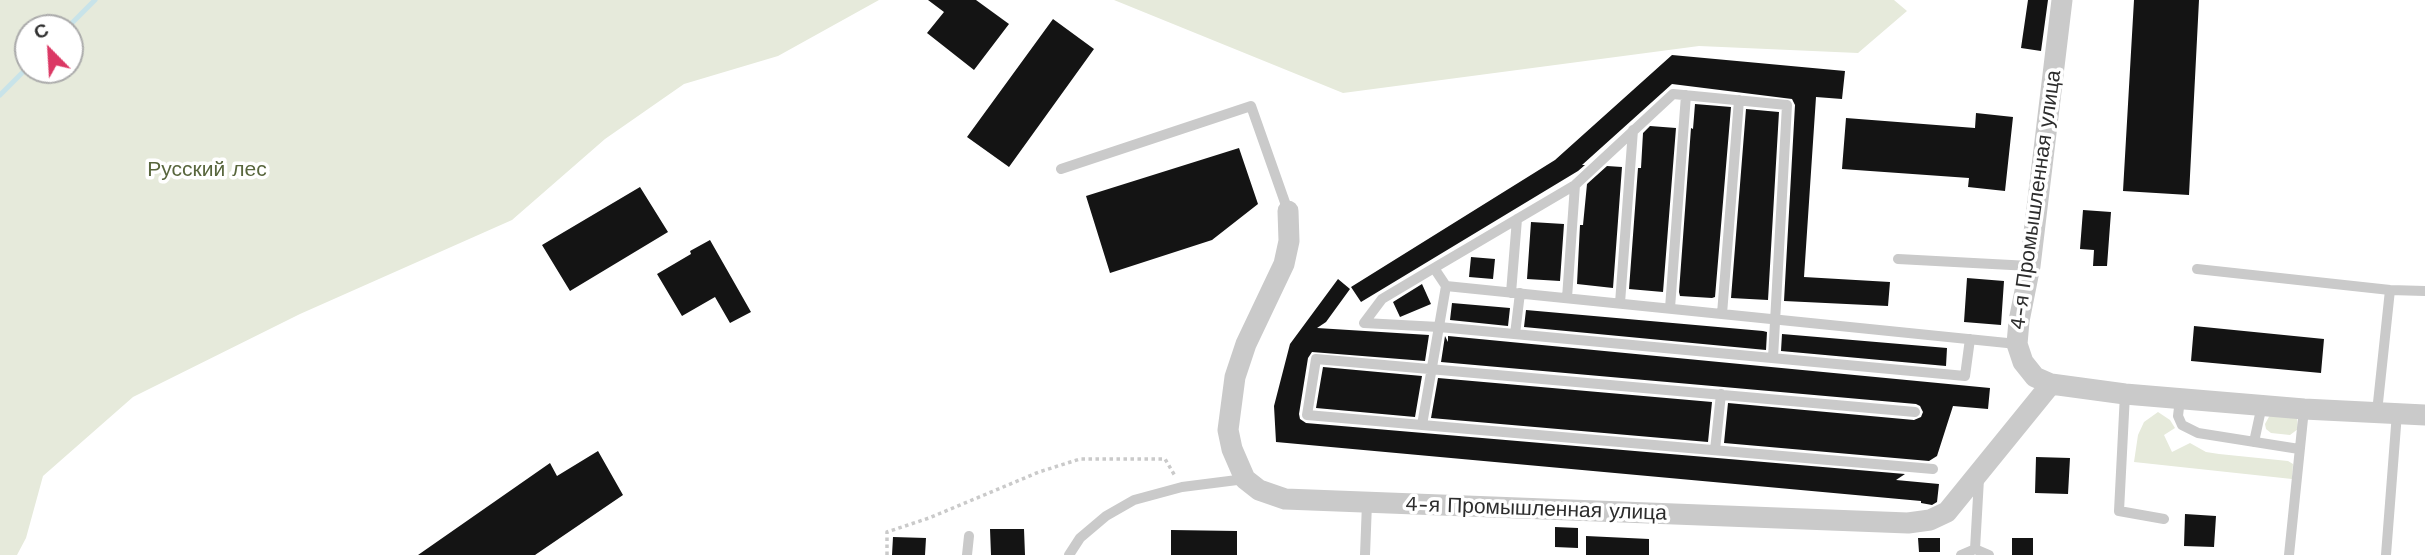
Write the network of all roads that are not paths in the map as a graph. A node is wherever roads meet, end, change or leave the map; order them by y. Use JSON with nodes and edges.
{"nodes":[{"id":1,"x":2062,"y":0,"type":"edge"},
{"id":2,"x":1686,"y":95,"type":"junction"},
{"id":3,"x":1739,"y":100,"type":"junction"},
{"id":4,"x":1633,"y":130,"type":"junction"},
{"id":5,"x":1061,"y":169,"type":"dead end"},
{"id":6,"x":1575,"y":185,"type":"junction"},
{"id":7,"x":1288,"y":211,"type":"joint"},
{"id":8,"x":1517,"y":219,"type":"junction"},
{"id":9,"x":1898,"y":260,"type":"dead end"},
{"id":10,"x":2030,"y":266,"type":"junction"},
{"id":11,"x":1434,"y":268,"type":"junction"},
{"id":12,"x":2197,"y":269,"type":"dead end"},
{"id":13,"x":1446,"y":286,"type":"junction"},
{"id":14,"x":2390,"y":290,"type":"junction"},
{"id":15,"x":2425,"y":291,"type":"edge"},
{"id":16,"x":1516,"y":293,"type":"junction"},
{"id":17,"x":1567,"y":298,"type":"junction"},
{"id":18,"x":1620,"y":303,"type":"junction"},
{"id":19,"x":1670,"y":309,"type":"junction"},
{"id":20,"x":1722,"y":314,"type":"junction"},
{"id":21,"x":1776,"y":319,"type":"junction"},
{"id":22,"x":1439,"y":327,"type":"junction"},
{"id":23,"x":1515,"y":334,"type":"junction"},
{"id":24,"x":1970,"y":339,"type":"junction"},
{"id":25,"x":2017,"y":344,"type":"junction"},
{"id":26,"x":1773,"y":358,"type":"junction"},
{"id":27,"x":1432,"y":369,"type":"junction"},
{"id":28,"x":2051,"y":384,"type":"junction"},
{"id":29,"x":1721,"y":394,"type":"junction"},
{"id":30,"x":2125,"y":394,"type":"junction"},
{"id":31,"x":2180,"y":399,"type":"junction"},
{"id":32,"x":2262,"y":405,"type":"junction"},
{"id":33,"x":2304,"y":409,"type":"junction"},
{"id":34,"x":1915,"y":412,"type":"dead end"},
{"id":35,"x":2387,"y":412,"type":"junction"},
{"id":36,"x":2425,"y":415,"type":"edge"},
{"id":37,"x":1422,"y":425,"type":"junction"},
{"id":38,"x":2254,"y":442,"type":"junction"},
{"id":39,"x":2299,"y":449,"type":"junction"},
{"id":40,"x":1715,"y":450,"type":"junction"},
{"id":41,"x":1933,"y":469,"type":"dead end"},
{"id":42,"x":1979,"y":472,"type":"junction"},
{"id":43,"x":1245,"y":479,"type":"junction"},
{"id":44,"x":1367,"y":503,"type":"junction"},
{"id":45,"x":2164,"y":519,"type":"dead end"},
{"id":46,"x":969,"y":536,"type":"dead end"},
{"id":47,"x":1975,"y":550,"type":"junction"},
{"id":48,"x":967,"y":555,"type":"edge"},
{"id":49,"x":1069,"y":555,"type":"edge"},
{"id":50,"x":1365,"y":555,"type":"edge"},
{"id":51,"x":1961,"y":555,"type":"edge"},
{"id":52,"x":1989,"y":555,"type":"edge"},
{"id":53,"x":2289,"y":555,"type":"edge"},
{"id":54,"x":2386,"y":555,"type":"edge"}],
"edges":[{"from":1,"to":10,"type":"street","name":"4-я Промышленная улица"},
{"from":2,"to":3,"type":"lane"},
{"from":2,"to":4,"type":"lane"},
{"from":2,"to":19,"type":"lane"},
{"from":3,"to":20,"type":"lane"},
{"from":3,"to":21,"type":"lane"},
{"from":4,"to":6,"type":"lane"},
{"from":4,"to":18,"type":"lane"},
{"from":5,"to":7,"type":"lane"},
{"from":6,"to":8,"type":"lane"},
{"from":6,"to":17,"type":"lane"},
{"from":7,"to":43,"type":"street"},
{"from":8,"to":11,"type":"lane"},
{"from":8,"to":16,"type":"lane"},
{"from":9,"to":10,"type":"lane"},
{"from":10,"to":25,"type":"street","name":"4-я Промышленная улица"},
{"from":11,"to":13,"type":"lane"},
{"from":11,"to":22,"type":"lane"},
{"from":12,"to":14,"type":"lane"},
{"from":13,"to":16,"type":"lane"},
{"from":13,"to":22,"type":"lane"},
{"from":14,"to":15,"type":"lane"},
{"from":14,"to":35,"type":"lane"},
{"from":16,"to":17,"type":"lane"},
{"from":16,"to":23,"type":"lane"},
{"from":17,"to":18,"type":"lane"},
{"from":18,"to":19,"type":"lane"},
{"from":19,"to":20,"type":"lane"},
{"from":20,"to":21,"type":"lane"},
{"from":21,"to":24,"type":"lane"},
{"from":21,"to":26,"type":"lane"},
{"from":22,"to":23,"type":"lane"},
{"from":22,"to":27,"type":"lane"},
{"from":23,"to":26,"type":"lane"},
{"from":24,"to":25,"type":"lane"},
{"from":24,"to":26,"type":"lane"},
{"from":25,"to":28,"type":"street","name":"4-я Промышленная улица"},
{"from":27,"to":29,"type":"lane"},
{"from":27,"to":37,"type":"lane"},
{"from":27,"to":37,"type":"lane"},
{"from":28,"to":30,"type":"street","name":"4-я Промышленная улица"},
{"from":28,"to":42,"type":"street","name":"4-я Промышленная улица"},
{"from":29,"to":34,"type":"lane"},
{"from":29,"to":40,"type":"lane"},
{"from":30,"to":31,"type":"street","name":"4-я Промышленная улица"},
{"from":30,"to":45,"type":"lane"},
{"from":31,"to":32,"type":"street","name":"4-я Промышленная улица"},
{"from":31,"to":38,"type":"lane"},
{"from":32,"to":33,"type":"street","name":"4-я Промышленная улица"},
{"from":32,"to":38,"type":"lane"},
{"from":33,"to":35,"type":"street","name":"4-я Промышленная улица"},
{"from":33,"to":39,"type":"lane"},
{"from":35,"to":36,"type":"street","name":"4-я Промышленная улица"},
{"from":35,"to":54,"type":"lane"},
{"from":37,"to":40,"type":"lane"},
{"from":38,"to":39,"type":"lane"},
{"from":39,"to":53,"type":"lane"},
{"from":40,"to":41,"type":"lane"},
{"from":42,"to":44,"type":"street","name":"4-я Промышленная улица"},
{"from":42,"to":47,"type":"lane"},
{"from":43,"to":44,"type":"street","name":"4-я Промышленная улица"},
{"from":43,"to":49,"type":"lane"},
{"from":44,"to":50,"type":"lane"},
{"from":46,"to":48,"type":"lane"},
{"from":47,"to":51,"type":"lane"},
{"from":47,"to":52,"type":"lane"}]}
